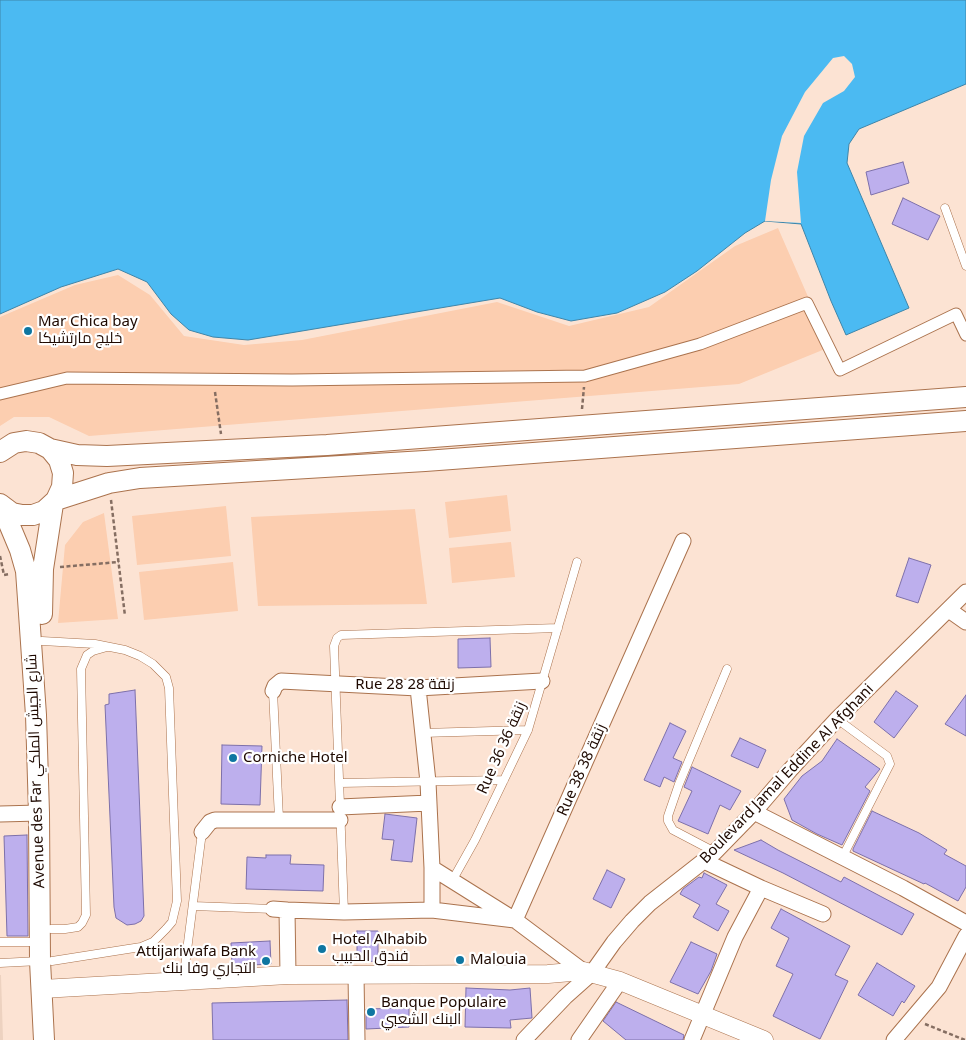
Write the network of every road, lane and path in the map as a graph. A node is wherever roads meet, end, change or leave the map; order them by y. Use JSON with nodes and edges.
{"nodes":[{"id":1,"x":945,"y":208,"type":"dead end"},
{"id":2,"x":966,"y":266,"type":"edge"},
{"id":3,"x":966,"y":335,"type":"edge"},
{"id":4,"x":585,"y":376,"type":"junction"},
{"id":5,"x":212,"y":379,"type":"junction"},
{"id":6,"x":0,"y":394,"type":"edge"},
{"id":7,"x":966,"y":397,"type":"edge"},
{"id":8,"x":582,"y":409,"type":"dead end"},
{"id":9,"x":966,"y":421,"type":"edge"},
{"id":10,"x":50,"y":449,"type":"junction"},
{"id":11,"x":223,"y":450,"type":"junction"},
{"id":12,"x":0,"y":452,"type":"edge"},
{"id":13,"x":110,"y":483,"type":"junction"},
{"id":14,"x":54,"y":502,"type":"junction"},
{"id":15,"x":1,"y":506,"type":"edge"},
{"id":16,"x":683,"y":541,"type":"dead end"},
{"id":17,"x":577,"y":562,"type":"dead end"},
{"id":18,"x":966,"y":592,"type":"edge"},
{"id":19,"x":949,"y":610,"type":"junction"},
{"id":20,"x":125,"y":616,"type":"dead end"},
{"id":21,"x":966,"y":622,"type":"edge"},
{"id":22,"x":558,"y":628,"type":"junction"},
{"id":23,"x":42,"y":642,"type":"junction"},
{"id":24,"x":109,"y":646,"type":"junction"},
{"id":25,"x":727,"y":669,"type":"dead end"},
{"id":26,"x":542,"y":681,"type":"junction"},
{"id":27,"x":336,"y":685,"type":"junction"},
{"id":28,"x":418,"y":688,"type":"junction"},
{"id":29,"x":273,"y":691,"type":"joint"},
{"id":30,"x":837,"y":719,"type":"junction"},
{"id":31,"x":528,"y":730,"type":"junction"},
{"id":32,"x":422,"y":733,"type":"junction"},
{"id":33,"x":504,"y":780,"type":"junction"},
{"id":34,"x":428,"y":782,"type":"junction"},
{"id":35,"x":340,"y":784,"type":"junction"},
{"id":36,"x":429,"y":802,"type":"junction"},
{"id":37,"x":754,"y":812,"type":"junction"},
{"id":38,"x":39,"y":813,"type":"junction"},
{"id":39,"x":340,"y":813,"type":"junction"},
{"id":40,"x":0,"y":814,"type":"edge"},
{"id":41,"x":279,"y":819,"type":"junction"},
{"id":42,"x":202,"y":832,"type":"joint"},
{"id":43,"x":709,"y":857,"type":"junction"},
{"id":44,"x":842,"y":858,"type":"junction"},
{"id":45,"x":432,"y":868,"type":"junction"},
{"id":46,"x":452,"y":881,"type":"junction"},
{"id":47,"x":761,"y":888,"type":"junction"},
{"id":48,"x":193,"y":906,"type":"junction"},
{"id":49,"x":280,"y":909,"type":"junction"},
{"id":50,"x":432,"y":910,"type":"junction"},
{"id":51,"x":344,"y":912,"type":"junction"},
{"id":52,"x":823,"y":914,"type":"dead end"},
{"id":53,"x":515,"y":920,"type":"junction"},
{"id":54,"x":966,"y":923,"type":"edge"},
{"id":55,"x":966,"y":936,"type":"edge"},
{"id":56,"x":0,"y":942,"type":"edge"},
{"id":57,"x":46,"y":948,"type":"junction"},
{"id":58,"x":0,"y":963,"type":"edge"},
{"id":59,"x":588,"y":972,"type":"junction"},
{"id":60,"x":356,"y":974,"type":"junction"},
{"id":61,"x":288,"y":975,"type":"junction"},
{"id":62,"x":620,"y":981,"type":"junction"},
{"id":63,"x":183,"y":982,"type":"junction"},
{"id":64,"x":47,"y":989,"type":"junction"},
{"id":65,"x":704,"y":1015,"type":"junction"},
{"id":66,"x":912,"y":1019,"type":"junction"},
{"id":67,"x":754,"y":1038,"type":"edge"},
{"id":68,"x":44,"y":1040,"type":"edge"},
{"id":69,"x":55,"y":1040,"type":"edge"},
{"id":70,"x":357,"y":1040,"type":"edge"},
{"id":71,"x":524,"y":1040,"type":"edge"},
{"id":72,"x":579,"y":1040,"type":"edge"},
{"id":73,"x":692,"y":1040,"type":"edge"},
{"id":74,"x":894,"y":1040,"type":"edge"},
{"id":75,"x":965,"y":1040,"type":"edge"}],
"edges":[{"from":1,"to":2,"type":"lane"},
{"from":3,"to":4,"type":"street"},
{"from":4,"to":5,"type":"street"},
{"from":4,"to":8,"type":"path"},
{"from":5,"to":6,"type":"street"},
{"from":5,"to":11,"type":"path"},
{"from":7,"to":11,"type":"main road"},
{"from":9,"to":13,"type":"main road"},
{"from":10,"to":11,"type":"main road"},
{"from":10,"to":12,"type":"main road"},
{"from":10,"to":14,"type":"main road","name":"Avenue des Far شارع الجيش الملكي"},
{"from":13,"to":14,"type":"main road"},
{"from":13,"to":20,"type":"path"},
{"from":14,"to":15,"type":"main road"},
{"from":14,"to":23,"type":"main road","name":"Avenue des Far شارع الجيش الملكي"},
{"from":15,"to":38,"type":"main road","name":"Avenue des Far شارع الجيش الملكي"},
{"from":16,"to":53,"type":"street","name":"Rue 38 زنقة 38"},
{"from":17,"to":22,"type":"lane","name":"Rue 36 زنقة 36"},
{"from":18,"to":19,"type":"street","name":"Boulevard Jamal Eddine Al Afghani"},
{"from":19,"to":21,"type":"street"},
{"from":19,"to":30,"type":"street","name":"Boulevard Jamal Eddine Al Afghani"},
{"from":22,"to":26,"type":"lane","name":"Rue 36 زنقة 36"},
{"from":22,"to":27,"type":"lane"},
{"from":23,"to":24,"type":"lane"},
{"from":23,"to":57,"type":"main road","name":"Avenue des Far شارع الجيش الملكي"},
{"from":24,"to":57,"type":"lane"},
{"from":24,"to":57,"type":"lane"},
{"from":25,"to":43,"type":"lane"},
{"from":26,"to":28,"type":"street","name":"Rue 28 زنقة 28"},
{"from":26,"to":31,"type":"lane","name":"Rue 36 زنقة 36"},
{"from":27,"to":28,"type":"street","name":"Rue 28 زنقة 28"},
{"from":27,"to":29,"type":"street","name":"Rue 28 زنقة 28"},
{"from":27,"to":35,"type":"lane"},
{"from":28,"to":32,"type":"street"},
{"from":29,"to":41,"type":"lane"},
{"from":30,"to":37,"type":"street","name":"Boulevard Jamal Eddine Al Afghani"},
{"from":30,"to":44,"type":"lane"},
{"from":31,"to":32,"type":"lane"},
{"from":31,"to":33,"type":"lane","name":"Rue 36 زنقة 36"},
{"from":32,"to":34,"type":"street"},
{"from":33,"to":34,"type":"lane"},
{"from":33,"to":46,"type":"lane","name":"Rue 36 زنقة 36"},
{"from":34,"to":35,"type":"lane"},
{"from":34,"to":36,"type":"street"},
{"from":35,"to":39,"type":"lane"},
{"from":36,"to":39,"type":"street"},
{"from":36,"to":45,"type":"street"},
{"from":37,"to":43,"type":"street","name":"Boulevard Jamal Eddine Al Afghani"},
{"from":37,"to":44,"type":"street"},
{"from":38,"to":40,"type":"street"},
{"from":38,"to":57,"type":"main road","name":"Avenue des Far شارع الجيش الملكي"},
{"from":39,"to":41,"type":"street"},
{"from":39,"to":51,"type":"lane"},
{"from":41,"to":42,"type":"street"},
{"from":42,"to":48,"type":"lane"},
{"from":43,"to":47,"type":"street"},
{"from":43,"to":59,"type":"street","name":"Boulevard Jamal Eddine Al Afghani"},
{"from":44,"to":54,"type":"street"},
{"from":45,"to":46,"type":"street"},
{"from":45,"to":50,"type":"street"},
{"from":46,"to":53,"type":"street"},
{"from":47,"to":52,"type":"street"},
{"from":47,"to":65,"type":"street"},
{"from":48,"to":49,"type":"lane"},
{"from":48,"to":63,"type":"lane"},
{"from":49,"to":51,"type":"street"},
{"from":49,"to":61,"type":"street"},
{"from":50,"to":51,"type":"street"},
{"from":50,"to":53,"type":"street"},
{"from":53,"to":59,"type":"street"},
{"from":55,"to":66,"type":"street"},
{"from":56,"to":57,"type":"lane"},
{"from":57,"to":58,"type":"lane"},
{"from":57,"to":64,"type":"main road","name":"Avenue des Far شارع الجيش الملكي"},
{"from":59,"to":60,"type":"street"},
{"from":59,"to":62,"type":"street"},
{"from":59,"to":71,"type":"street","name":"Boulevard Jamal Eddine Al Afghani"},
{"from":60,"to":61,"type":"street"},
{"from":60,"to":70,"type":"street"},
{"from":61,"to":63,"type":"street"},
{"from":62,"to":65,"type":"street"},
{"from":62,"to":72,"type":"street"},
{"from":63,"to":64,"type":"street"},
{"from":64,"to":68,"type":"main road","name":"Avenue des Far شارع الجيش الملكي"},
{"from":64,"to":69,"type":"main road","name":"Avenue des Far شارع الجيش الملكي"},
{"from":65,"to":67,"type":"street"},
{"from":65,"to":73,"type":"street"},
{"from":66,"to":74,"type":"street"},
{"from":66,"to":75,"type":"path"}]}
